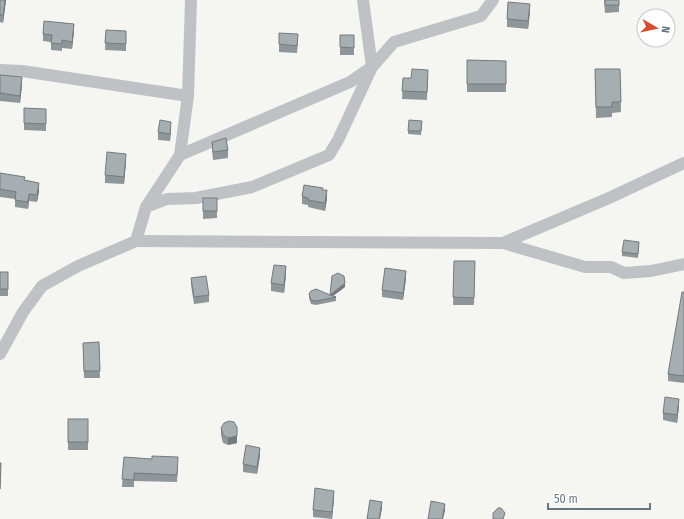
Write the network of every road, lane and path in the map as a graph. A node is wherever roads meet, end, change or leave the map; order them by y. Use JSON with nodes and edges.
{"nodes":[{"id":1,"x":191,"y":0,"type":"edge"},
{"id":2,"x":363,"y":0,"type":"edge"},
{"id":3,"x":493,"y":0,"type":"edge"},
{"id":4,"x":372,"y":67,"type":"junction"},
{"id":5,"x":0,"y":70,"type":"edge"},
{"id":6,"x":188,"y":96,"type":"junction"},
{"id":7,"x":180,"y":155,"type":"junction"},
{"id":8,"x":684,"y":163,"type":"edge"},
{"id":9,"x":146,"y":206,"type":"junction"},
{"id":10,"x":136,"y":241,"type":"junction"},
{"id":11,"x":503,"y":243,"type":"junction"},
{"id":12,"x":684,"y":264,"type":"edge"},
{"id":13,"x":0,"y":354,"type":"edge"}],
"edges":[{"from":1,"to":6,"type":"street"},
{"from":2,"to":4,"type":"street"},
{"from":3,"to":4,"type":"street"},
{"from":4,"to":7,"type":"street"},
{"from":4,"to":9,"type":"street"},
{"from":5,"to":6,"type":"street"},
{"from":6,"to":7,"type":"street"},
{"from":7,"to":9,"type":"street"},
{"from":8,"to":11,"type":"street"},
{"from":9,"to":10,"type":"street"},
{"from":10,"to":11,"type":"street"},
{"from":10,"to":13,"type":"street"},
{"from":11,"to":12,"type":"street"}]}
